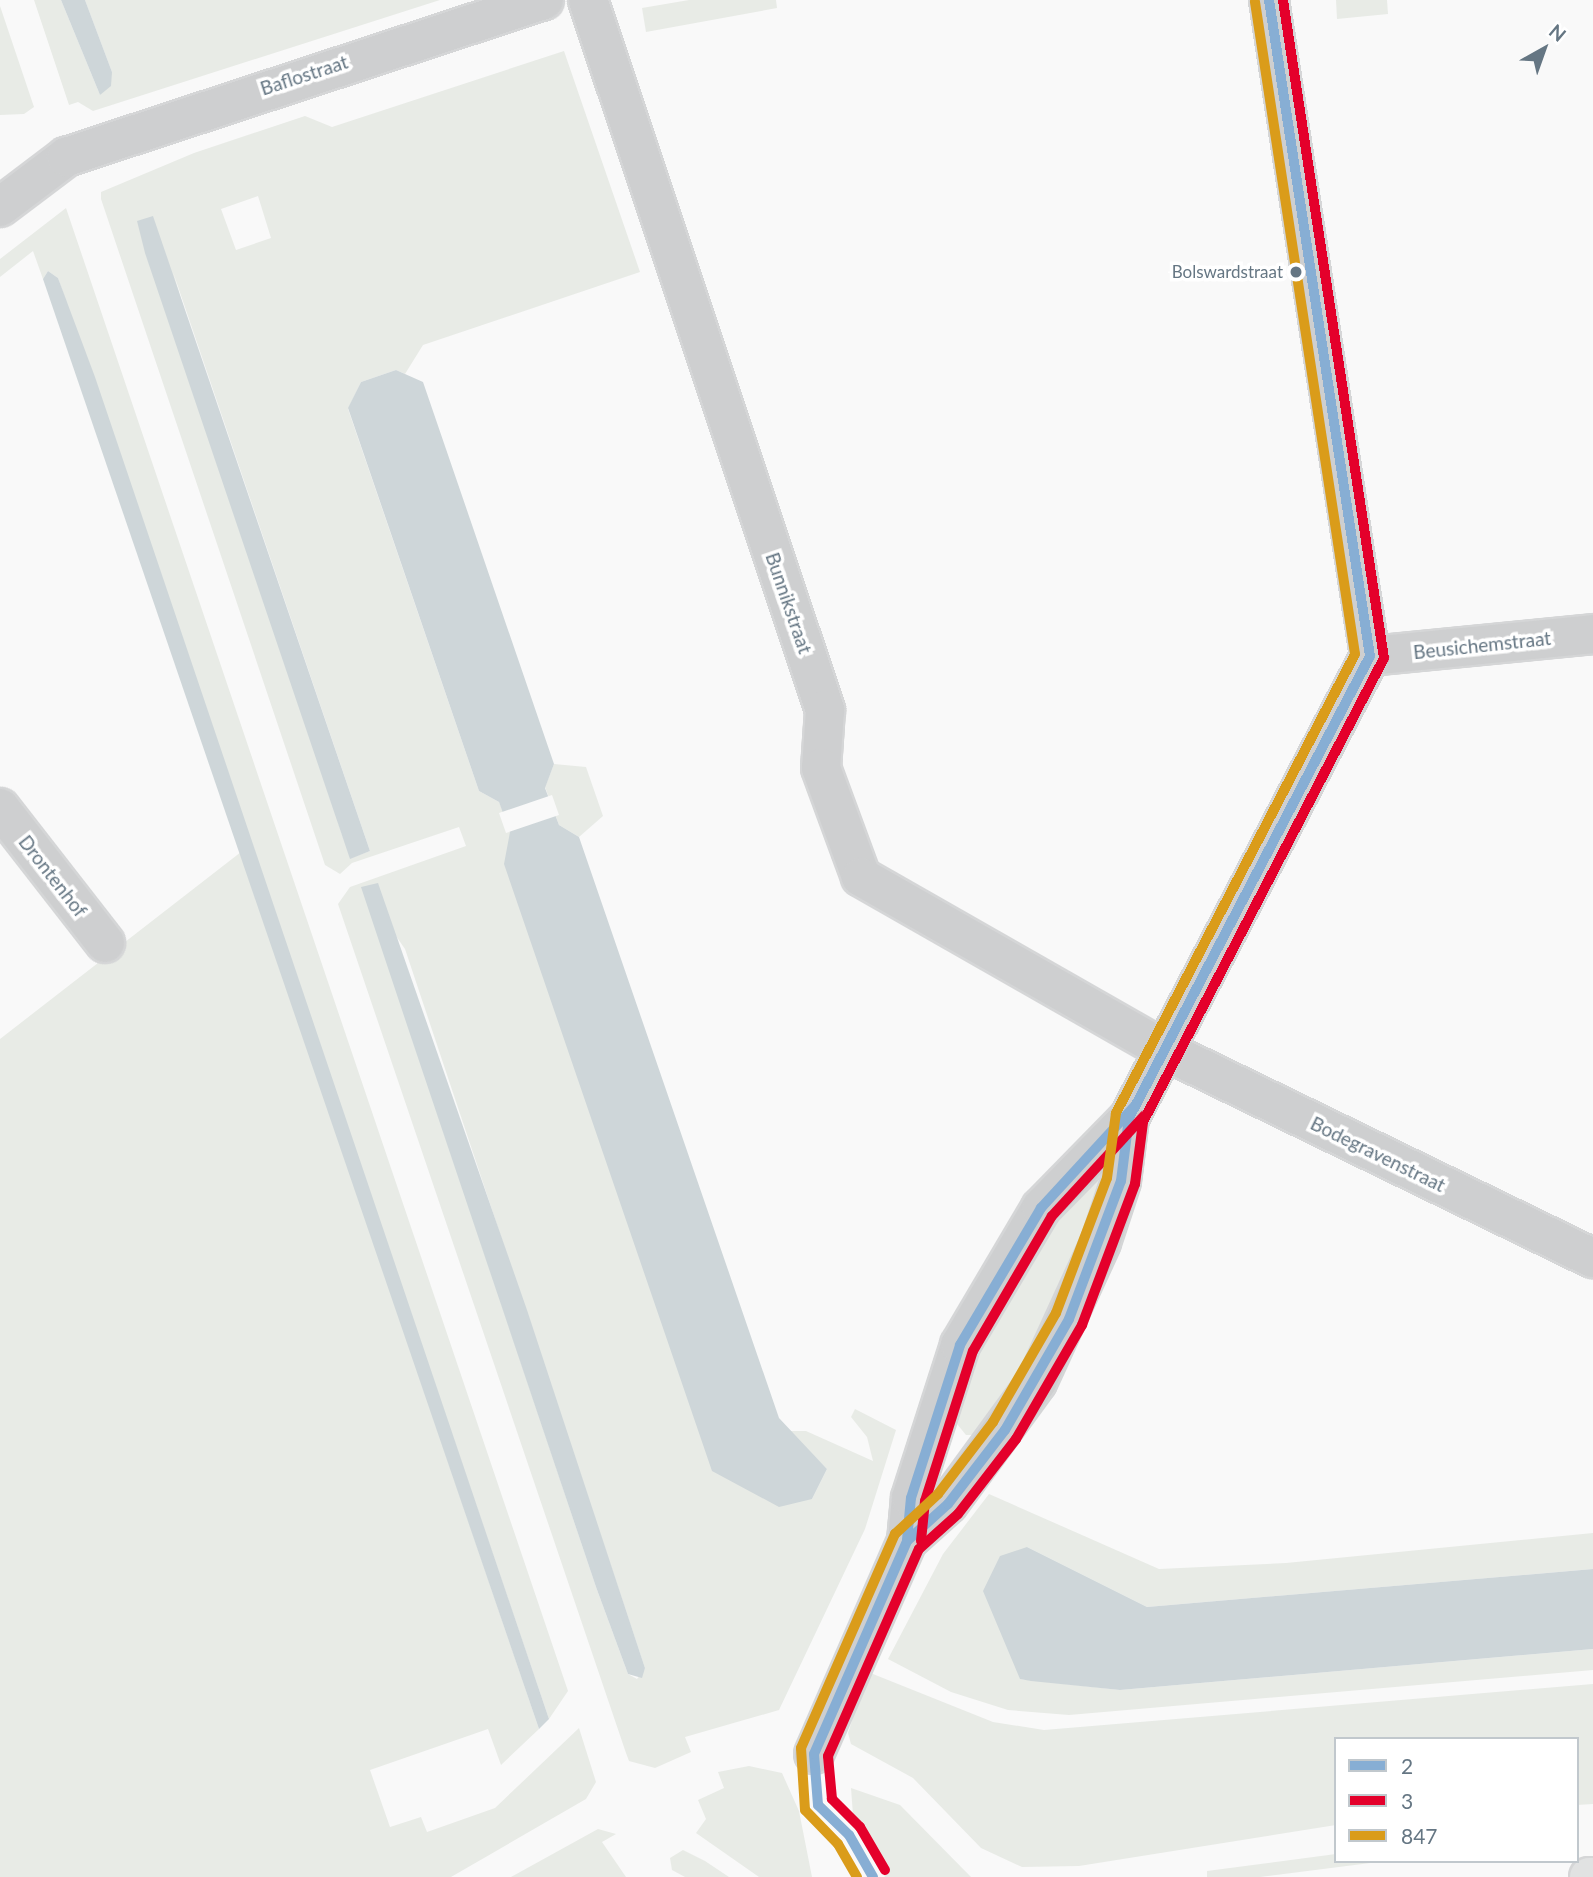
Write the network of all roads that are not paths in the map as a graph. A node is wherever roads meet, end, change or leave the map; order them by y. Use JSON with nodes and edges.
{"nodes":[{"id":1,"x":544,"y":0,"type":"edge"},
{"id":2,"x":588,"y":0,"type":"edge"},
{"id":3,"x":1269,"y":0,"type":"edge"},
{"id":4,"x":0,"y":207,"type":"edge"},
{"id":5,"x":1593,"y":634,"type":"edge"},
{"id":6,"x":1370,"y":656,"type":"junction"},
{"id":7,"x":0,"y":808,"type":"edge"},
{"id":8,"x":105,"y":943,"type":"dead end"},
{"id":9,"x":1164,"y":1051,"type":"junction"},
{"id":10,"x":1129,"y":1118,"type":"junction"},
{"id":11,"x":1593,"y":1258,"type":"edge"},
{"id":12,"x":907,"y":1541,"type":"junction"},
{"id":13,"x":814,"y":1754,"type":"dead end"}],
"edges":[{"from":1,"to":4,"type":"street","name":"Baflostraat"},
{"from":2,"to":9,"type":"street","name":"Bunnikstraat"},
{"from":3,"to":6,"type":"street"},
{"from":5,"to":6,"type":"street","name":"Beusichemstraat"},
{"from":6,"to":9,"type":"street"},
{"from":7,"to":8,"type":"street","name":"Drontenhof"},
{"from":9,"to":10,"type":"street"},
{"from":9,"to":11,"type":"street","name":"Bodegravenstraat"},
{"from":10,"to":12,"type":"street"},
{"from":10,"to":12,"type":"street"},
{"from":12,"to":13,"type":"street"}]}
